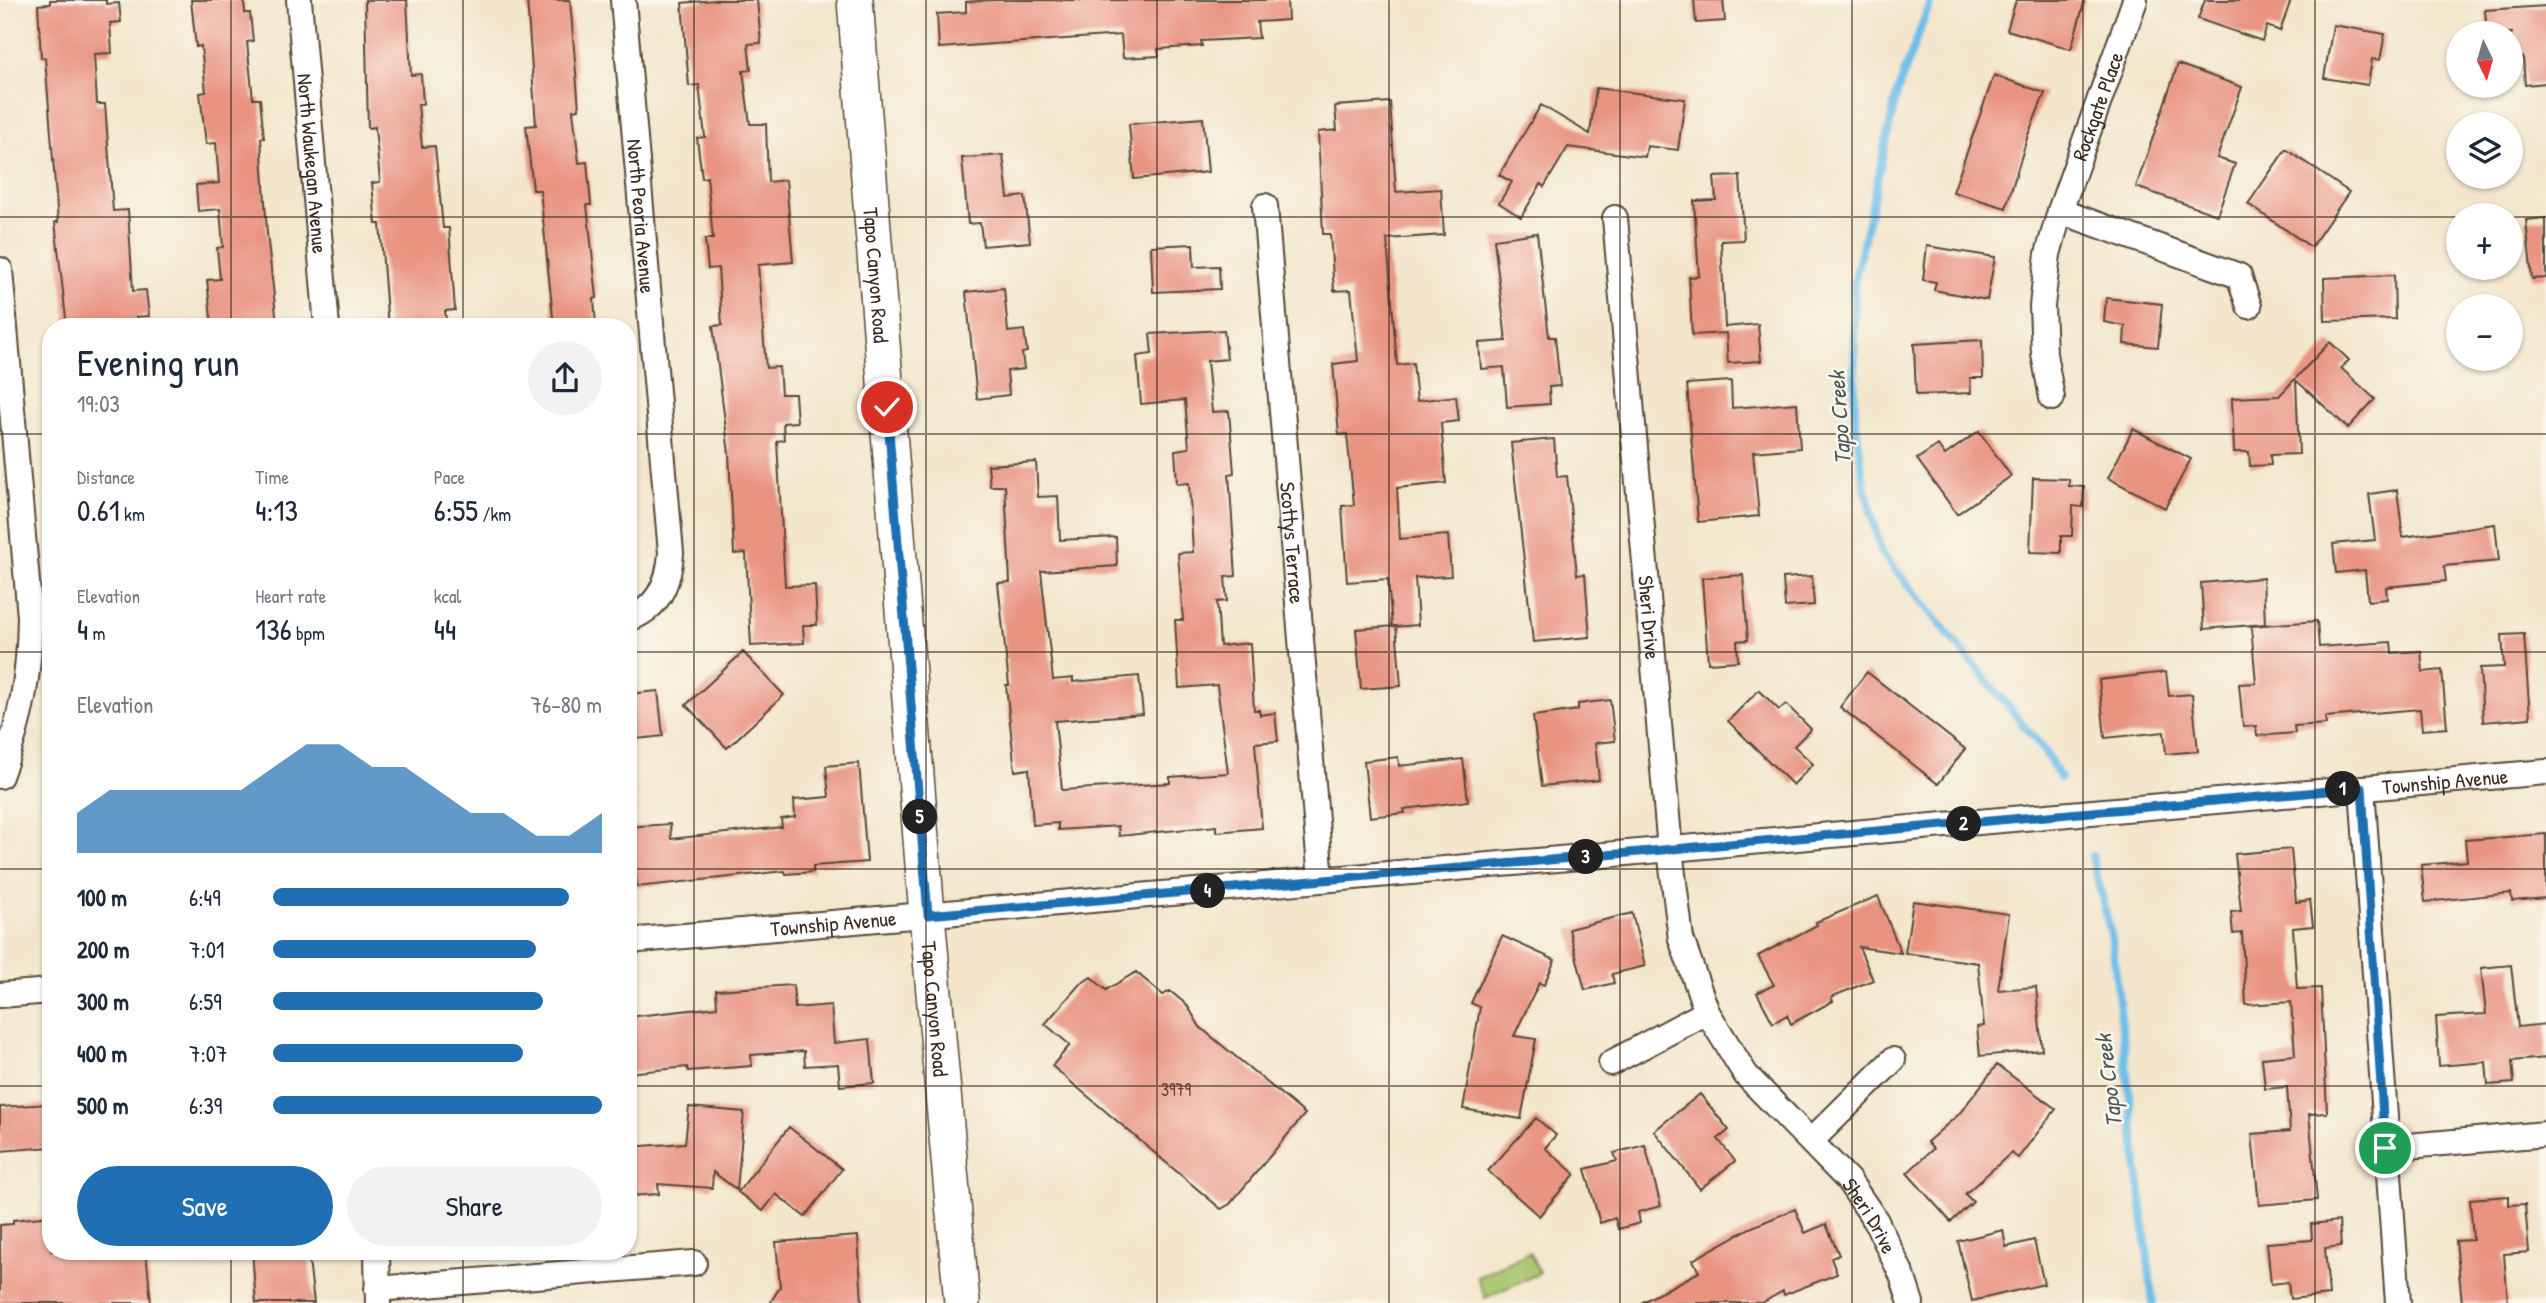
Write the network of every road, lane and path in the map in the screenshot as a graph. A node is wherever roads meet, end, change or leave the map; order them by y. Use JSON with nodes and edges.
{"nodes":[{"id":1,"x":299,"y":0,"type":"edge"},
{"id":2,"x":623,"y":0,"type":"edge"},
{"id":3,"x":855,"y":0,"type":"edge"},
{"id":4,"x":2135,"y":0,"type":"edge"},
{"id":5,"x":1265,"y":206,"type":"dead end"},
{"id":6,"x":2060,"y":211,"type":"junction"},
{"id":7,"x":1615,"y":218,"type":"dead end"},
{"id":8,"x":0,"y":270,"type":"edge"},
{"id":9,"x":2249,"y":306,"type":"dead end"},
{"id":10,"x":326,"y":318,"type":"edge"},
{"id":11,"x":2052,"y":398,"type":"dead end"},
{"id":12,"x":637,"y":616,"type":"edge"},
{"id":13,"x":40,"y":673,"type":"edge"},
{"id":14,"x":2546,"y":772,"type":"edge"},
{"id":15,"x":0,"y":776,"type":"edge"},
{"id":16,"x":2362,"y":788,"type":"junction"},
{"id":17,"x":1670,"y":850,"type":"junction"},
{"id":18,"x":1321,"y":880,"type":"junction"},
{"id":19,"x":928,"y":915,"type":"junction"},
{"id":20,"x":637,"y":940,"type":"edge"},
{"id":21,"x":42,"y":992,"type":"edge"},
{"id":22,"x":0,"y":995,"type":"edge"},
{"id":23,"x":1707,"y":1012,"type":"junction"},
{"id":24,"x":1893,"y":1060,"type":"dead end"},
{"id":25,"x":1611,"y":1063,"type":"dead end"},
{"id":26,"x":2546,"y":1134,"type":"edge"},
{"id":27,"x":1812,"y":1140,"type":"junction"},
{"id":28,"x":2385,"y":1148,"type":"junction"},
{"id":29,"x":377,"y":1260,"type":"edge"},
{"id":30,"x":694,"y":1263,"type":"dead end"},
{"id":31,"x":378,"y":1296,"type":"edge"},
{"id":32,"x":962,"y":1303,"type":"edge"},
{"id":33,"x":1911,"y":1303,"type":"edge"},
{"id":34,"x":2398,"y":1303,"type":"edge"}],
"edges":[{"from":1,"to":10,"type":"street","name":"North Waukegan Avenue"},
{"from":2,"to":12,"type":"street","name":"North Peoria Avenue"},
{"from":3,"to":19,"type":"main road","name":"Tapo Canyon Road"},
{"from":4,"to":6,"type":"street","name":"Rockgate Place"},
{"from":5,"to":18,"type":"street","name":"Scottys Terrace"},
{"from":6,"to":9,"type":"street"},
{"from":6,"to":11,"type":"street","name":"Rockgate Place"},
{"from":7,"to":17,"type":"street","name":"Sheri Drive"},
{"from":8,"to":13,"type":"street"},
{"from":13,"to":15,"type":"street"},
{"from":14,"to":16,"type":"street","name":"Township Avenue"},
{"from":16,"to":17,"type":"street","name":"Township Avenue"},
{"from":16,"to":28,"type":"street"},
{"from":17,"to":18,"type":"street","name":"Township Avenue"},
{"from":17,"to":23,"type":"street","name":"Sheri Drive"},
{"from":18,"to":19,"type":"street","name":"Township Avenue"},
{"from":19,"to":20,"type":"street","name":"Township Avenue"},
{"from":19,"to":32,"type":"main road","name":"Tapo Canyon Road"},
{"from":21,"to":22,"type":"street"},
{"from":23,"to":25,"type":"street"},
{"from":23,"to":27,"type":"street","name":"Sheri Drive"},
{"from":24,"to":27,"type":"street"},
{"from":26,"to":28,"type":"street"},
{"from":27,"to":33,"type":"street","name":"Sheri Drive"},
{"from":28,"to":34,"type":"street"},
{"from":29,"to":31,"type":"street"},
{"from":30,"to":31,"type":"street"}]}
